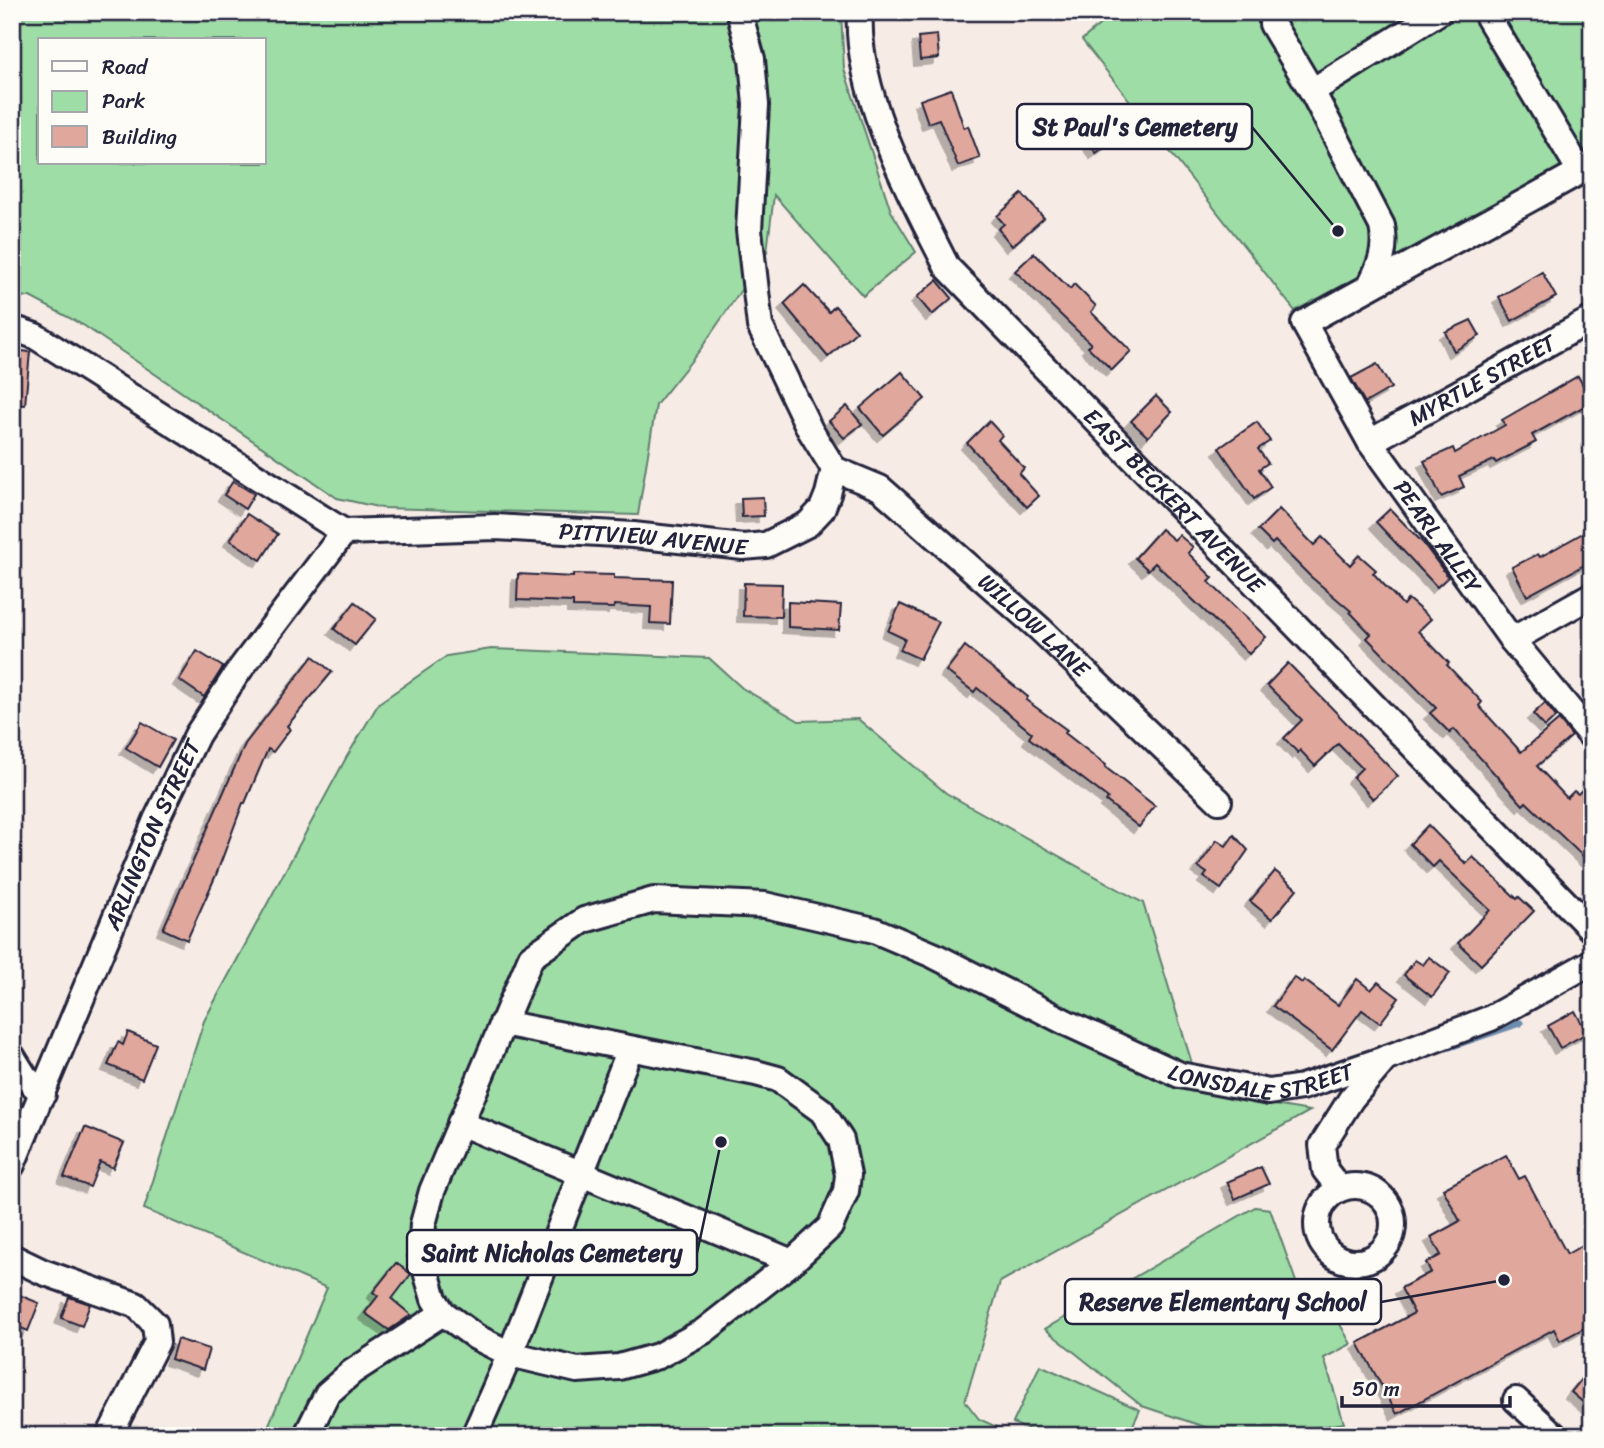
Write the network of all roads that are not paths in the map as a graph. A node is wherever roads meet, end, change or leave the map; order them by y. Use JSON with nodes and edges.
{"nodes":[{"id":1,"x":739,"y":12,"type":"edge"},
{"id":2,"x":860,"y":12,"type":"edge"},
{"id":3,"x":1438,"y":12,"type":"edge"},
{"id":4,"x":1485,"y":12,"type":"edge"},
{"id":5,"x":1272,"y":24,"type":"dead end"},
{"id":6,"x":1312,"y":91,"type":"junction"},
{"id":7,"x":1586,"y":168,"type":"edge"},
{"id":8,"x":1369,"y":287,"type":"junction"},
{"id":9,"x":1592,"y":319,"type":"edge"},
{"id":10,"x":12,"y":328,"type":"edge"},
{"id":11,"x":1370,"y":442,"type":"junction"},
{"id":12,"x":834,"y":469,"type":"junction"},
{"id":13,"x":344,"y":532,"type":"junction"},
{"id":14,"x":1592,"y":595,"type":"edge"},
{"id":15,"x":1512,"y":640,"type":"junction"},
{"id":16,"x":1592,"y":737,"type":"edge"},
{"id":17,"x":1219,"y":801,"type":"dead end"},
{"id":18,"x":1592,"y":930,"type":"edge"},
{"id":19,"x":1592,"y":962,"type":"edge"},
{"id":20,"x":502,"y":1023,"type":"junction"},
{"id":21,"x":630,"y":1049,"type":"junction"},
{"id":22,"x":12,"y":1056,"type":"edge"},
{"id":23,"x":1387,"y":1058,"type":"junction"},
{"id":24,"x":43,"y":1094,"type":"junction"},
{"id":25,"x":460,"y":1123,"type":"junction"},
{"id":26,"x":12,"y":1165,"type":"edge"},
{"id":27,"x":582,"y":1172,"type":"junction"},
{"id":28,"x":1339,"y":1188,"type":"dead end"},
{"id":29,"x":12,"y":1257,"type":"edge"},
{"id":30,"x":792,"y":1262,"type":"junction"},
{"id":31,"x":443,"y":1314,"type":"junction"},
{"id":32,"x":510,"y":1354,"type":"junction"},
{"id":33,"x":1516,"y":1400,"type":"dead end"},
{"id":34,"x":109,"y":1436,"type":"edge"},
{"id":35,"x":306,"y":1436,"type":"edge"},
{"id":36,"x":474,"y":1436,"type":"edge"},
{"id":37,"x":1555,"y":1436,"type":"edge"}],
"edges":[{"from":1,"to":12,"type":"street"},
{"from":2,"to":18,"type":"street","name":"EAST BECKERT AVENUE"},
{"from":3,"to":6,"type":"street"},
{"from":4,"to":7,"type":"street"},
{"from":5,"to":6,"type":"street"},
{"from":6,"to":8,"type":"street"},
{"from":7,"to":8,"type":"street"},
{"from":8,"to":11,"type":"street","name":"PEARL ALLEY"},
{"from":9,"to":11,"type":"street","name":"MYRTLE STREET"},
{"from":10,"to":13,"type":"street"},
{"from":11,"to":15,"type":"street","name":"PEARL ALLEY"},
{"from":12,"to":13,"type":"street","name":"PITTVIEW AVENUE"},
{"from":12,"to":17,"type":"street","name":"WILLOW LANE"},
{"from":13,"to":24,"type":"street","name":"ARLINGTON STREET"},
{"from":14,"to":15,"type":"street"},
{"from":15,"to":16,"type":"street","name":"PEARL ALLEY"},
{"from":19,"to":23,"type":"street","name":"LONSDALE STREET"},
{"from":20,"to":21,"type":"street"},
{"from":20,"to":23,"type":"street","name":"LONSDALE STREET"},
{"from":20,"to":25,"type":"street","name":"LONSDALE STREET"},
{"from":21,"to":27,"type":"street"},
{"from":21,"to":30,"type":"street"},
{"from":22,"to":24,"type":"street"},
{"from":23,"to":28,"type":"street"},
{"from":24,"to":26,"type":"street","name":"ARLINGTON STREET"},
{"from":25,"to":27,"type":"street"},
{"from":25,"to":31,"type":"street","name":"LONSDALE STREET"},
{"from":27,"to":30,"type":"street"},
{"from":27,"to":32,"type":"street"},
{"from":29,"to":34,"type":"street"},
{"from":30,"to":32,"type":"street"},
{"from":31,"to":32,"type":"street"},
{"from":31,"to":35,"type":"street"},
{"from":32,"to":36,"type":"street"},
{"from":33,"to":37,"type":"street"}]}
